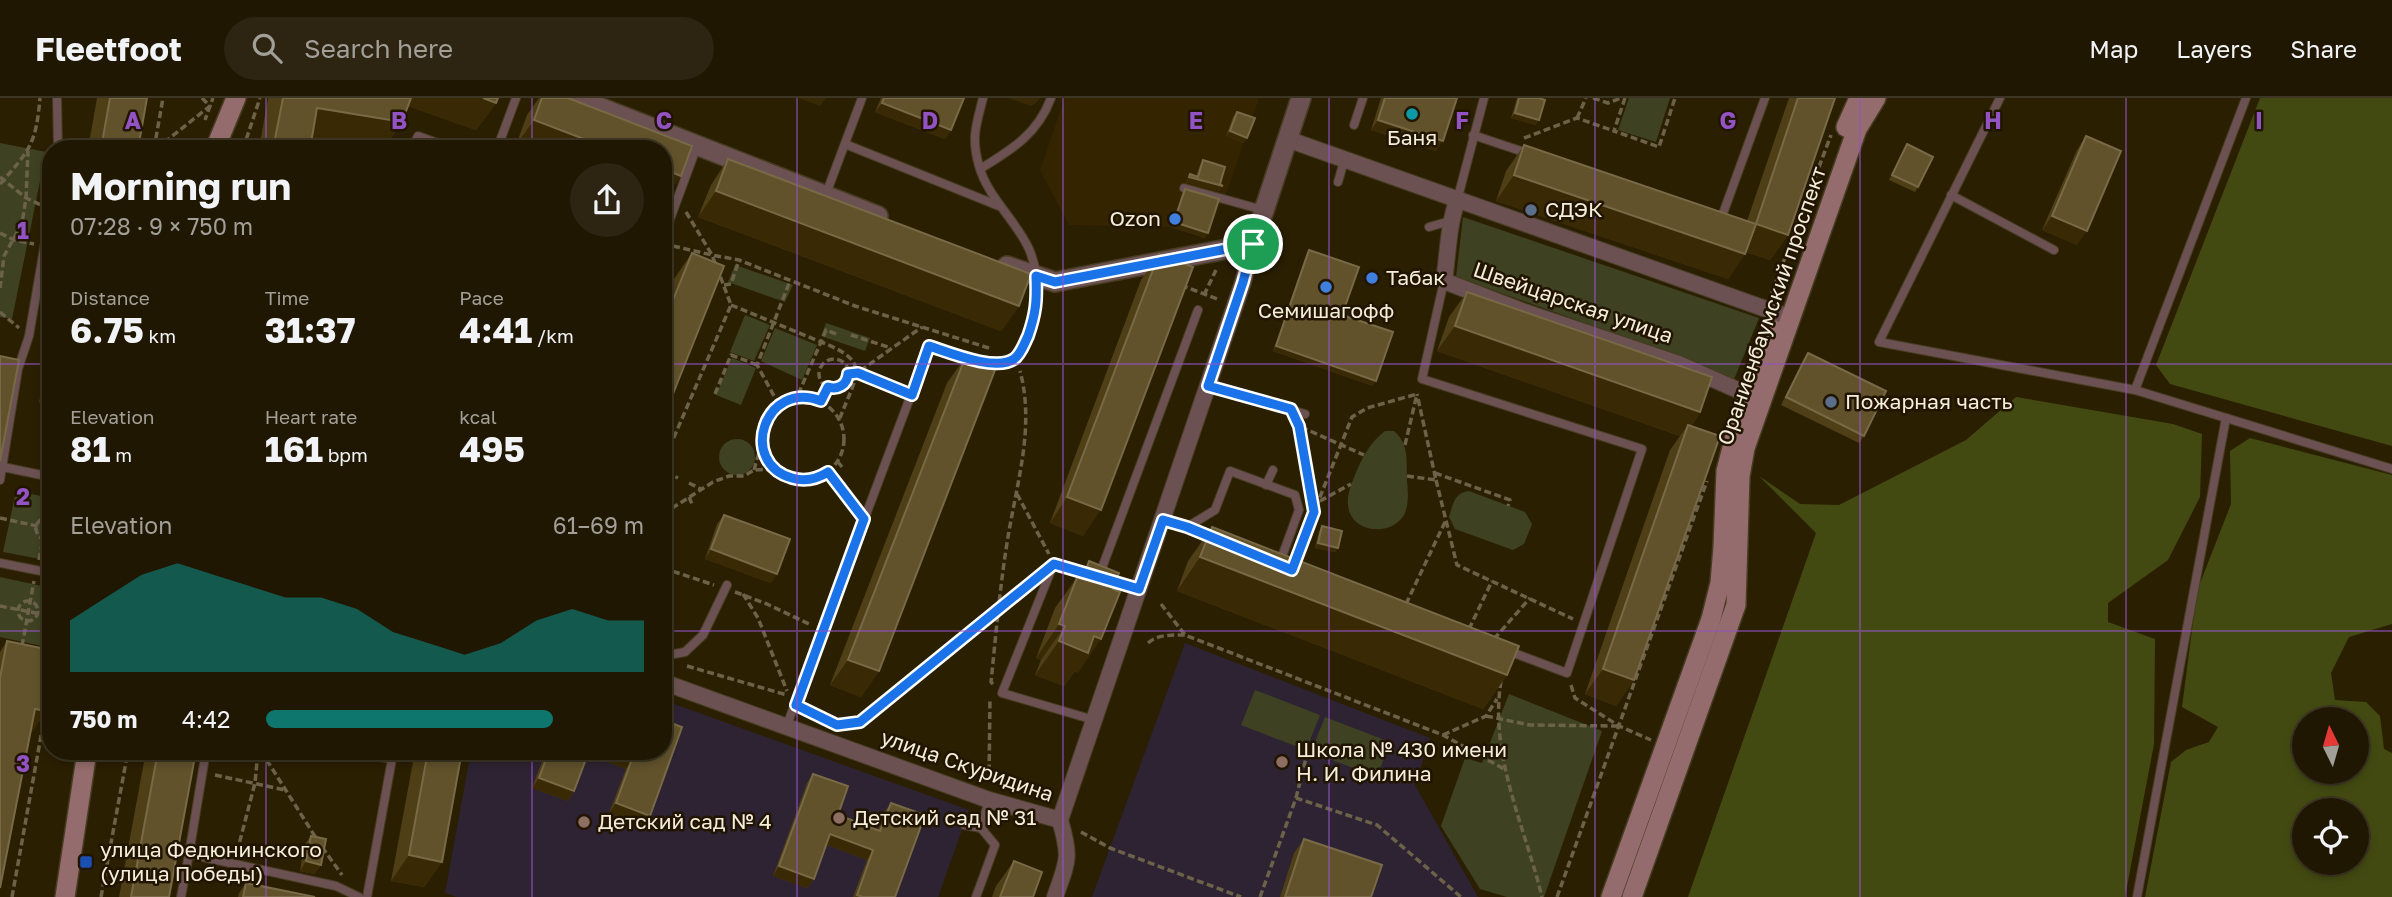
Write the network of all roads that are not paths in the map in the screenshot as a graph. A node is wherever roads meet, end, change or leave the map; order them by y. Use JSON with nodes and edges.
{"nodes":[{"id":1,"x":57,"y":98,"type":"edge"},
{"id":2,"x":236,"y":98,"type":"edge"},
{"id":3,"x":516,"y":98,"type":"edge"},
{"id":4,"x":576,"y":98,"type":"edge"},
{"id":5,"x":862,"y":98,"type":"edge"},
{"id":6,"x":983,"y":98,"type":"edge"},
{"id":7,"x":1051,"y":98,"type":"edge"},
{"id":8,"x":1301,"y":98,"type":"edge"},
{"id":9,"x":1363,"y":98,"type":"edge"},
{"id":10,"x":1484,"y":98,"type":"edge"},
{"id":11,"x":1765,"y":98,"type":"edge"},
{"id":12,"x":1859,"y":98,"type":"edge"},
{"id":13,"x":1876,"y":98,"type":"edge"},
{"id":14,"x":2000,"y":98,"type":"edge"},
{"id":15,"x":2246,"y":98,"type":"edge"},
{"id":16,"x":1354,"y":125,"type":"dead end"},
{"id":17,"x":1474,"y":135,"type":"junction"},
{"id":18,"x":1287,"y":139,"type":"junction"},
{"id":19,"x":58,"y":140,"type":"edge"},
{"id":20,"x":219,"y":140,"type":"edge"},
{"id":21,"x":500,"y":140,"type":"edge"},
{"id":22,"x":845,"y":144,"type":"junction"},
{"id":23,"x":696,"y":146,"type":"junction"},
{"id":24,"x":1543,"y":158,"type":"edge"},
{"id":25,"x":1344,"y":161,"type":"junction"},
{"id":26,"x":980,"y":169,"type":"junction"},
{"id":27,"x":1338,"y":182,"type":"dead end"},
{"id":28,"x":1184,"y":188,"type":"edge"},
{"id":29,"x":1951,"y":195,"type":"junction"},
{"id":30,"x":825,"y":196,"type":"junction"},
{"id":31,"x":1457,"y":201,"type":"junction"},
{"id":32,"x":999,"y":206,"type":"junction"},
{"id":33,"x":1263,"y":210,"type":"junction"},
{"id":34,"x":672,"y":212,"type":"edge"},
{"id":35,"x":1710,"y":215,"type":"edge"},
{"id":36,"x":1450,"y":221,"type":"junction"},
{"id":37,"x":899,"y":224,"type":"edge"},
{"id":38,"x":1429,"y":227,"type":"dead end"},
{"id":39,"x":1253,"y":244,"type":"junction"},
{"id":40,"x":2054,"y":250,"type":"dead end"},
{"id":41,"x":986,"y":257,"type":"edge"},
{"id":42,"x":42,"y":258,"type":"edge"},
{"id":43,"x":1036,"y":276,"type":"junction"},
{"id":44,"x":1444,"y":281,"type":"junction"},
{"id":45,"x":1198,"y":310,"type":"road end"},
{"id":46,"x":1772,"y":312,"type":"junction"},
{"id":47,"x":1208,"y":386,"type":"junction"},
{"id":48,"x":2135,"y":390,"type":"junction"},
{"id":49,"x":1755,"y":398,"type":"junction"},
{"id":50,"x":1305,"y":414,"type":"dead end"},
{"id":51,"x":2226,"y":418,"type":"junction"},
{"id":52,"x":3,"y":467,"type":"junction"},
{"id":53,"x":2392,"y":468,"type":"edge"},
{"id":54,"x":1273,"y":470,"type":"dead end"},
{"id":55,"x":42,"y":475,"type":"edge"},
{"id":56,"x":0,"y":480,"type":"edge"},
{"id":57,"x":1266,"y":485,"type":"junction"},
{"id":58,"x":1163,"y":520,"type":"junction"},
{"id":59,"x":1187,"y":527,"type":"junction"},
{"id":60,"x":1222,"y":541,"type":"edge"},
{"id":61,"x":1268,"y":560,"type":"edge"},
{"id":62,"x":0,"y":563,"type":"edge"},
{"id":63,"x":1279,"y":564,"type":"junction"},
{"id":64,"x":1292,"y":570,"type":"edge"},
{"id":65,"x":42,"y":571,"type":"edge"},
{"id":66,"x":1099,"y":576,"type":"junction"},
{"id":67,"x":727,"y":587,"type":"road end"},
{"id":68,"x":1139,"y":589,"type":"junction"},
{"id":69,"x":1491,"y":644,"type":"edge"},
{"id":70,"x":672,"y":654,"type":"edge"},
{"id":71,"x":672,"y":685,"type":"edge"},
{"id":72,"x":1094,"y":720,"type":"junction"},
{"id":73,"x":787,"y":726,"type":"junction"},
{"id":74,"x":86,"y":760,"type":"edge"},
{"id":75,"x":205,"y":760,"type":"edge"},
{"id":76,"x":392,"y":760,"type":"edge"},
{"id":77,"x":989,"y":800,"type":"junction"},
{"id":78,"x":1060,"y":820,"type":"junction"},
{"id":79,"x":964,"y":825,"type":"dead end"},
{"id":80,"x":981,"y":828,"type":"junction"},
{"id":81,"x":189,"y":854,"type":"junction"},
{"id":82,"x":65,"y":897,"type":"edge"},
{"id":83,"x":181,"y":897,"type":"edge"},
{"id":84,"x":359,"y":897,"type":"edge"},
{"id":85,"x":367,"y":897,"type":"edge"},
{"id":86,"x":976,"y":897,"type":"edge"},
{"id":87,"x":1055,"y":897,"type":"edge"},
{"id":88,"x":1611,"y":897,"type":"edge"},
{"id":89,"x":1632,"y":897,"type":"edge"},
{"id":90,"x":2137,"y":897,"type":"edge"}],
"edges":[{"from":1,"to":19,"type":"lane"},
{"from":2,"to":20,"type":"main road"},
{"from":3,"to":21,"type":"lane"},
{"from":4,"to":23,"type":"street"},
{"from":5,"to":22,"type":"lane"},
{"from":6,"to":26,"type":"lane"},
{"from":7,"to":26,"type":"lane"},
{"from":8,"to":18,"type":"street"},
{"from":9,"to":16,"type":"lane"},
{"from":10,"to":17,"type":"lane"},
{"from":11,"to":35,"type":"lane"},
{"from":12,"to":46,"type":"main road","name":"Ораниенбаумский проспект"},
{"from":13,"to":49,"type":"main road","name":"Ораниенбаумский проспект"},
{"from":14,"to":29,"type":"lane"},
{"from":15,"to":48,"type":"lane"},
{"from":17,"to":24,"type":"lane"},
{"from":17,"to":31,"type":"lane"},
{"from":18,"to":25,"type":"street"},
{"from":18,"to":33,"type":"street"},
{"from":22,"to":30,"type":"lane"},
{"from":22,"to":32,"type":"lane"},
{"from":23,"to":30,"type":"street"},
{"from":23,"to":34,"type":"lane"},
{"from":25,"to":27,"type":"lane"},
{"from":25,"to":31,"type":"street"},
{"from":26,"to":32,"type":"lane"},
{"from":28,"to":33,"type":"lane"},
{"from":29,"to":40,"type":"lane"},
{"from":29,"to":48,"type":"lane"},
{"from":30,"to":37,"type":"street"},
{"from":31,"to":36,"type":"street","name":"Швейцарская улица"},
{"from":31,"to":46,"type":"street"},
{"from":32,"to":43,"type":"lane"},
{"from":33,"to":39,"type":"street"},
{"from":36,"to":38,"type":"lane"},
{"from":36,"to":44,"type":"street","name":"Швейцарская улица"},
{"from":39,"to":43,"type":"street"},
{"from":39,"to":47,"type":"street"},
{"from":41,"to":43,"type":"street"},
{"from":42,"to":52,"type":"lane"},
{"from":43,"to":73,"type":"lane"},
{"from":44,"to":49,"type":"street","name":"Швейцарская улица"},
{"from":44,"to":69,"type":"lane"},
{"from":45,"to":66,"type":"lane"},
{"from":46,"to":49,"type":"main road","name":"Ораниенбаумский проспект"},
{"from":47,"to":50,"type":"lane"},
{"from":47,"to":58,"type":"street"},
{"from":48,"to":51,"type":"lane"},
{"from":49,"to":88,"type":"main road","name":"Ораниенбаумский проспект"},
{"from":49,"to":89,"type":"main road","name":"Ораниенбаумский проспект"},
{"from":51,"to":53,"type":"lane"},
{"from":51,"to":90,"type":"lane"},
{"from":52,"to":55,"type":"lane"},
{"from":52,"to":56,"type":"lane"},
{"from":54,"to":57,"type":"lane"},
{"from":57,"to":59,"type":"lane"},
{"from":57,"to":63,"type":"lane"},
{"from":58,"to":59,"type":"lane"},
{"from":58,"to":68,"type":"street"},
{"from":59,"to":60,"type":"lane"},
{"from":61,"to":63,"type":"lane"},
{"from":62,"to":65,"type":"lane"},
{"from":63,"to":64,"type":"lane"},
{"from":66,"to":68,"type":"lane"},
{"from":66,"to":72,"type":"lane"},
{"from":67,"to":70,"type":"lane"},
{"from":68,"to":72,"type":"street"},
{"from":71,"to":73,"type":"street","name":"улица Скуридина"},
{"from":72,"to":78,"type":"street"},
{"from":73,"to":77,"type":"street","name":"улица Скуридина"},
{"from":74,"to":82,"type":"main road"},
{"from":75,"to":81,"type":"lane"},
{"from":76,"to":85,"type":"lane"},
{"from":77,"to":78,"type":"street","name":"улица Скуридина"},
{"from":77,"to":80,"type":"lane"},
{"from":78,"to":87,"type":"street"},
{"from":79,"to":80,"type":"lane"},
{"from":80,"to":86,"type":"lane"},
{"from":81,"to":83,"type":"lane"},
{"from":81,"to":84,"type":"lane"}]}
